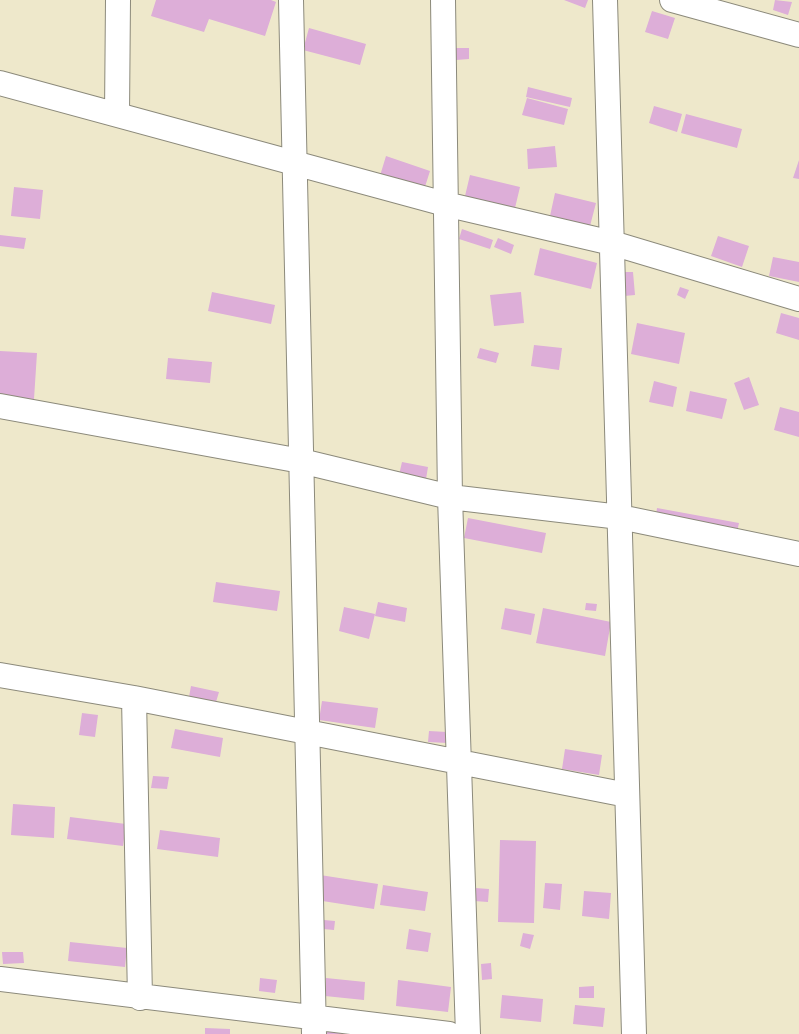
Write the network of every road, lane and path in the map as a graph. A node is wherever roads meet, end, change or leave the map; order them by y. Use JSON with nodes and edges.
{"nodes":[{"id":1,"x":118,"y":0,"type":"edge"},
{"id":2,"x":291,"y":0,"type":"edge"},
{"id":3,"x":443,"y":0,"type":"edge"},
{"id":4,"x":605,"y":0,"type":"edge"},
{"id":5,"x":672,"y":0,"type":"edge"},
{"id":6,"x":799,"y":36,"type":"edge"},
{"id":7,"x":0,"y":82,"type":"edge"},
{"id":8,"x":117,"y":114,"type":"junction"},
{"id":9,"x":293,"y":162,"type":"junction"},
{"id":10,"x":445,"y":204,"type":"junction"},
{"id":11,"x":612,"y":243,"type":"junction"},
{"id":12,"x":799,"y":299,"type":"edge"},
{"id":13,"x":0,"y":405,"type":"edge"},
{"id":14,"x":301,"y":460,"type":"junction"},
{"id":15,"x":450,"y":497,"type":"junction"},
{"id":16,"x":620,"y":517,"type":"junction"},
{"id":17,"x":799,"y":554,"type":"edge"},
{"id":18,"x":0,"y":675,"type":"edge"},
{"id":19,"x":134,"y":698,"type":"junction"},
{"id":20,"x":307,"y":732,"type":"junction"},
{"id":21,"x":459,"y":762,"type":"junction"},
{"id":22,"x":627,"y":795,"type":"junction"},
{"id":23,"x":0,"y":979,"type":"edge"},
{"id":24,"x":140,"y":998,"type":"junction"},
{"id":25,"x":313,"y":1026,"type":"edge"},
{"id":26,"x":449,"y":1034,"type":"edge"},
{"id":27,"x":468,"y":1034,"type":"edge"},
{"id":28,"x":634,"y":1034,"type":"edge"}],
"edges":[{"from":1,"to":8,"type":"street"},
{"from":2,"to":9,"type":"street"},
{"from":3,"to":10,"type":"street"},
{"from":4,"to":11,"type":"street"},
{"from":5,"to":6,"type":"street"},
{"from":7,"to":8,"type":"street"},
{"from":8,"to":9,"type":"street"},
{"from":9,"to":10,"type":"street"},
{"from":9,"to":14,"type":"street"},
{"from":10,"to":11,"type":"street"},
{"from":10,"to":15,"type":"street"},
{"from":11,"to":12,"type":"street"},
{"from":11,"to":16,"type":"street"},
{"from":13,"to":14,"type":"street"},
{"from":14,"to":15,"type":"street"},
{"from":14,"to":20,"type":"street"},
{"from":15,"to":16,"type":"street"},
{"from":15,"to":21,"type":"street"},
{"from":16,"to":17,"type":"street"},
{"from":16,"to":22,"type":"street"},
{"from":18,"to":19,"type":"street"},
{"from":19,"to":20,"type":"street"},
{"from":19,"to":24,"type":"street"},
{"from":20,"to":21,"type":"street"},
{"from":20,"to":25,"type":"street"},
{"from":21,"to":22,"type":"street"},
{"from":21,"to":27,"type":"street"},
{"from":22,"to":28,"type":"street"},
{"from":23,"to":24,"type":"street"},
{"from":24,"to":25,"type":"street"},
{"from":25,"to":26,"type":"street"}]}
